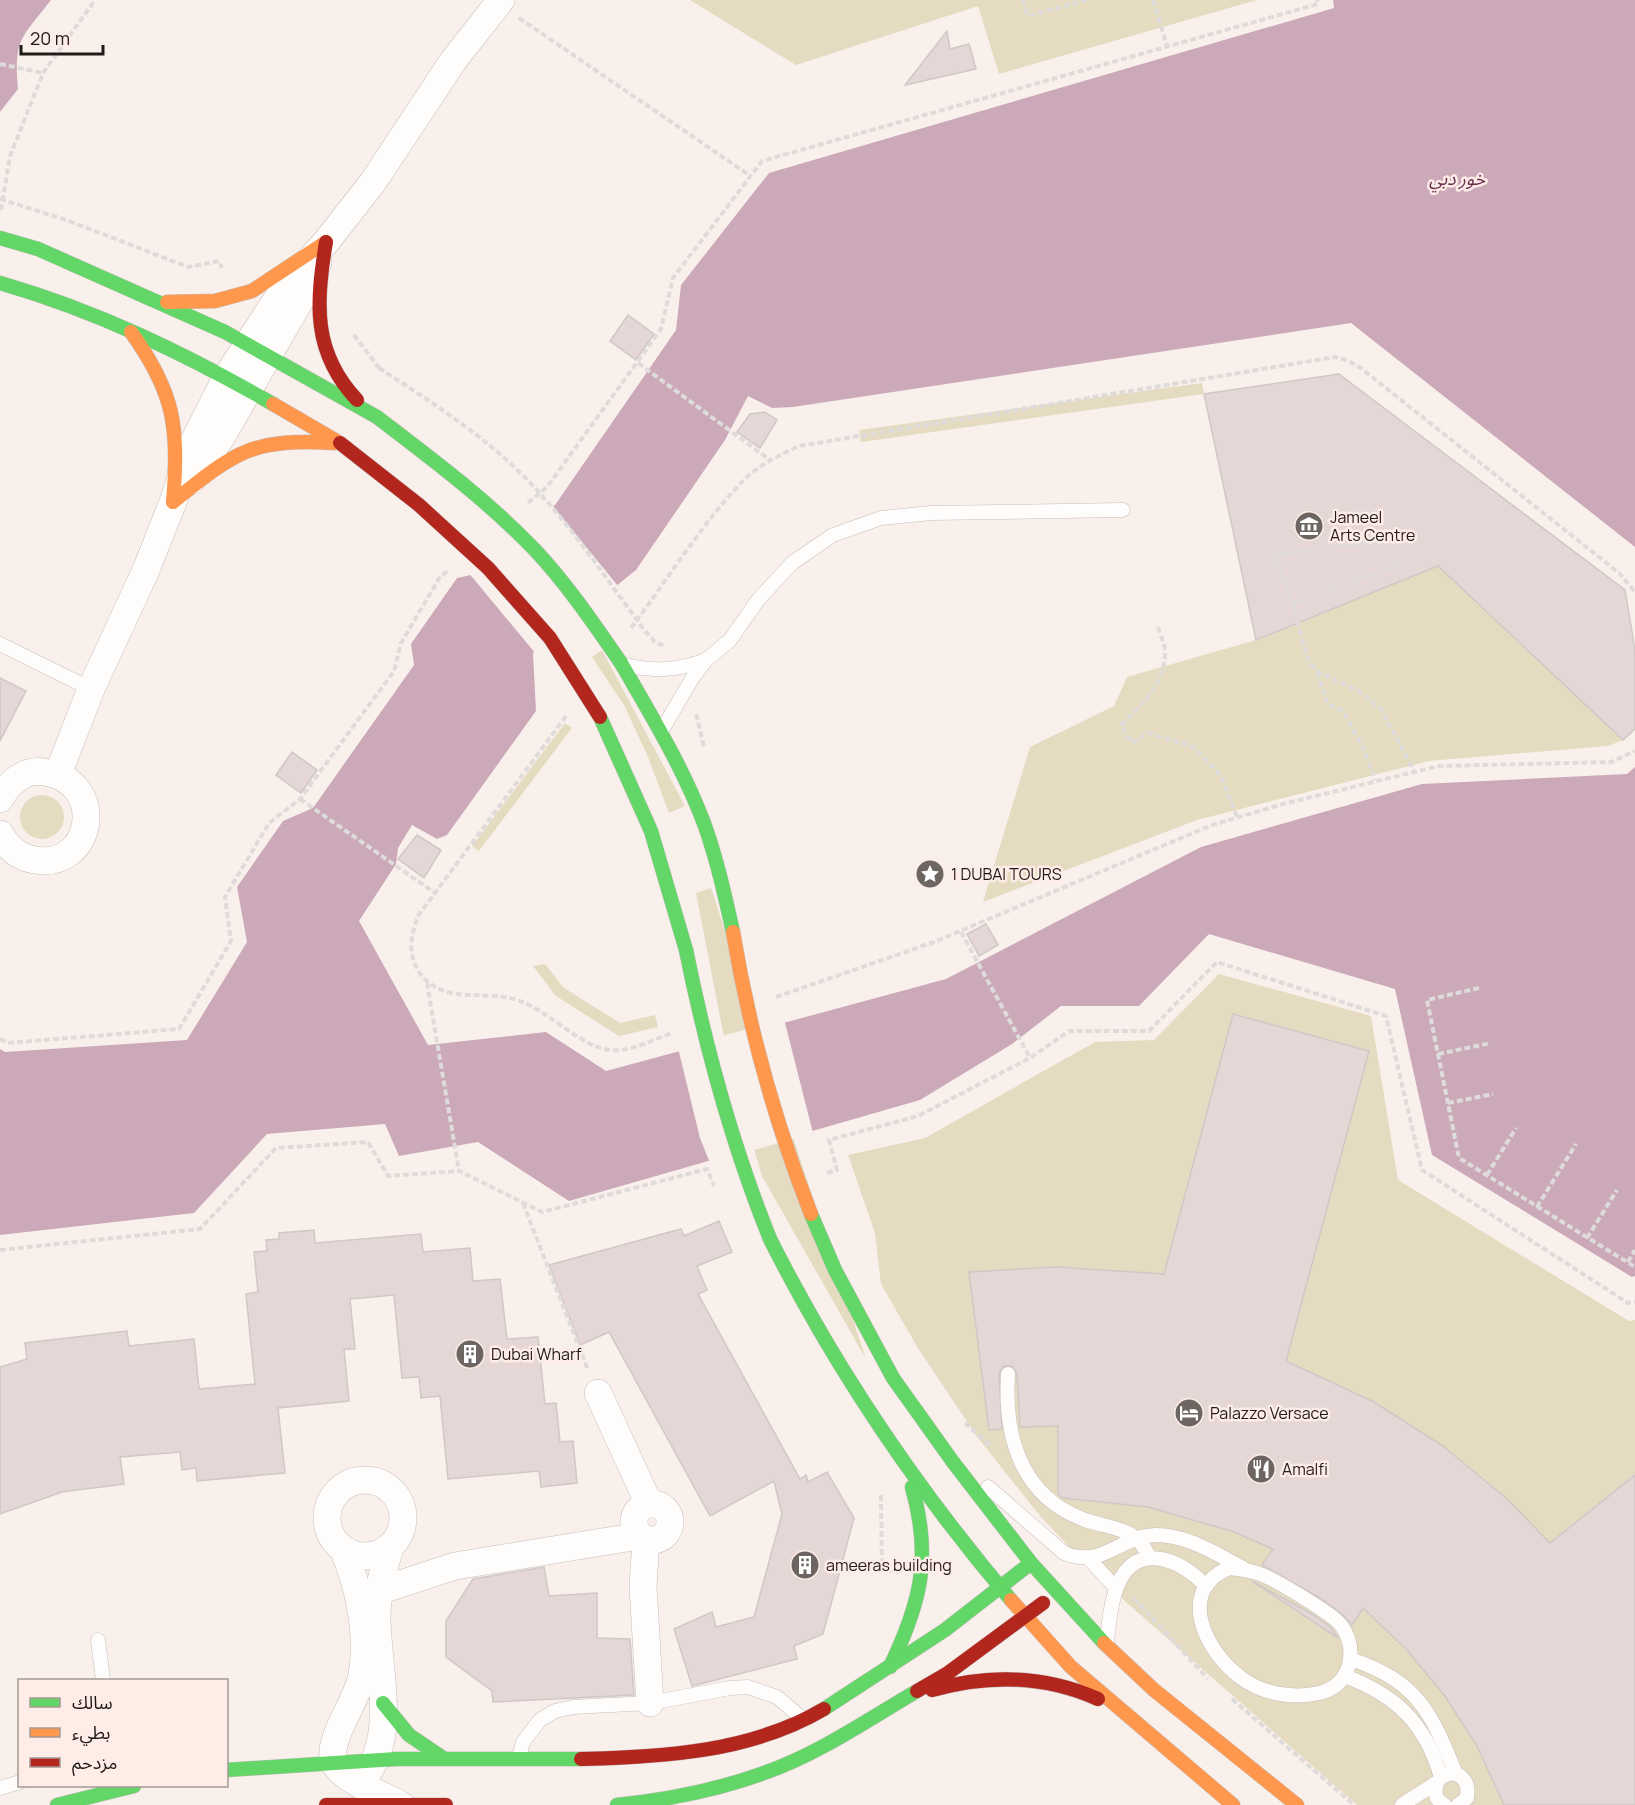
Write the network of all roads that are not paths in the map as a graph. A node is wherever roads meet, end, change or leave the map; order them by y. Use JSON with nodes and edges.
{"nodes":[{"id":1,"x":499,"y":2,"type":"edge"},
{"id":2,"x":0,"y":238,"type":"edge"},
{"id":3,"x":326,"y":242,"type":"junction"},
{"id":4,"x":0,"y":283,"type":"edge"},
{"id":5,"x":161,"y":302,"type":"junction"},
{"id":6,"x":130,"y":330,"type":"junction"},
{"id":7,"x":257,"y":349,"type":"junction"},
{"id":8,"x":238,"y":382,"type":"junction"},
{"id":9,"x":377,"y":417,"type":"junction"},
{"id":10,"x":340,"y":443,"type":"junction"},
{"id":11,"x":173,"y":502,"type":"junction"},
{"id":12,"x":1123,"y":510,"type":"dead end"},
{"id":13,"x":0,"y":644,"type":"edge"},
{"id":14,"x":706,"y":660,"type":"junction"},
{"id":15,"x":621,"y":663,"type":"junction"},
{"id":16,"x":91,"y":689,"type":"junction"},
{"id":17,"x":661,"y":732,"type":"junction"},
{"id":18,"x":58,"y":774,"type":"junction"},
{"id":19,"x":0,"y":799,"type":"edge"},
{"id":20,"x":0,"y":834,"type":"edge"},
{"id":21,"x":1008,"y":1374,"type":"dead end"},
{"id":22,"x":598,"y":1393,"type":"road end"},
{"id":23,"x":953,"y":1462,"type":"junction"},
{"id":24,"x":906,"y":1468,"type":"junction"},
{"id":25,"x":1137,"y":1537,"type":"junction"},
{"id":26,"x":643,"y":1538,"type":"junction"},
{"id":27,"x":390,"y":1548,"type":"junction"},
{"id":28,"x":343,"y":1549,"type":"junction"},
{"id":29,"x":1149,"y":1557,"type":"junction"},
{"id":30,"x":1089,"y":1559,"type":"junction"},
{"id":31,"x":1031,"y":1563,"type":"junction"},
{"id":32,"x":1245,"y":1569,"type":"junction"},
{"id":33,"x":1205,"y":1585,"type":"junction"},
{"id":34,"x":1116,"y":1588,"type":"junction"},
{"id":35,"x":1001,"y":1589,"type":"junction"},
{"id":36,"x":1056,"y":1592,"type":"junction"},
{"id":37,"x":372,"y":1606,"type":"junction"},
{"id":38,"x":1026,"y":1617,"type":"junction"},
{"id":39,"x":98,"y":1640,"type":"dead end"},
{"id":40,"x":1107,"y":1646,"type":"junction"},
{"id":41,"x":1351,"y":1659,"type":"junction"},
{"id":42,"x":888,"y":1670,"type":"junction"},
{"id":43,"x":1345,"y":1676,"type":"junction"},
{"id":44,"x":104,"y":1679,"type":"edge"},
{"id":45,"x":908,"y":1698,"type":"junction"},
{"id":46,"x":383,"y":1703,"type":"junction"},
{"id":47,"x":650,"y":1703,"type":"junction"},
{"id":48,"x":1127,"y":1714,"type":"junction"},
{"id":49,"x":803,"y":1719,"type":"junction"},
{"id":50,"x":519,"y":1757,"type":"junction"},
{"id":51,"x":443,"y":1758,"type":"junction"},
{"id":52,"x":375,"y":1760,"type":"junction"},
{"id":53,"x":334,"y":1762,"type":"junction"},
{"id":54,"x":228,"y":1770,"type":"edge"},
{"id":55,"x":1456,"y":1774,"type":"junction"},
{"id":56,"x":1438,"y":1780,"type":"junction"},
{"id":57,"x":18,"y":1783,"type":"edge"},
{"id":58,"x":360,"y":1783,"type":"junction"},
{"id":59,"x":126,"y":1787,"type":"edge"},
{"id":60,"x":0,"y":1788,"type":"edge"},
{"id":61,"x":1465,"y":1803,"type":"edge"},
{"id":62,"x":1441,"y":1804,"type":"edge"},
{"id":63,"x":57,"y":1805,"type":"edge"},
{"id":64,"x":326,"y":1805,"type":"edge"},
{"id":65,"x":401,"y":1805,"type":"edge"},
{"id":66,"x":446,"y":1805,"type":"edge"},
{"id":67,"x":617,"y":1805,"type":"edge"},
{"id":68,"x":1233,"y":1805,"type":"edge"},
{"id":69,"x":1297,"y":1805,"type":"edge"},
{"id":70,"x":1402,"y":1805,"type":"edge"}],
"edges":[{"from":1,"to":3,"type":"street"},
{"from":2,"to":5,"type":"street"},
{"from":3,"to":5,"type":"street"},
{"from":3,"to":7,"type":"street"},
{"from":3,"to":9,"type":"street"},
{"from":4,"to":6,"type":"street"},
{"from":5,"to":7,"type":"street"},
{"from":6,"to":8,"type":"street"},
{"from":6,"to":11,"type":"street"},
{"from":7,"to":8,"type":"street"},
{"from":7,"to":9,"type":"street"},
{"from":8,"to":10,"type":"street"},
{"from":8,"to":11,"type":"street"},
{"from":9,"to":15,"type":"street","bridge":true},
{"from":10,"to":11,"type":"street"},
{"from":10,"to":24,"type":"street","bridge":true},
{"from":11,"to":16,"type":"street"},
{"from":12,"to":14,"type":"lane"},
{"from":13,"to":16,"type":"lane"},
{"from":14,"to":15,"type":"lane"},
{"from":14,"to":17,"type":"lane"},
{"from":15,"to":17,"type":"street"},
{"from":16,"to":18,"type":"street"},
{"from":17,"to":23,"type":"street","bridge":true},
{"from":18,"to":19,"type":"street"},
{"from":18,"to":20,"type":"street"},
{"from":21,"to":25,"type":"lane"},
{"from":22,"to":26,"type":"street"},
{"from":23,"to":30,"type":"lane"},
{"from":23,"to":31,"type":"street"},
{"from":24,"to":35,"type":"street"},
{"from":24,"to":42,"type":"street"},
{"from":25,"to":29,"type":"lane"},
{"from":25,"to":30,"type":"lane"},
{"from":25,"to":32,"type":"lane"},
{"from":26,"to":37,"type":"street"},
{"from":26,"to":47,"type":"street"},
{"from":27,"to":28,"type":"street"},
{"from":27,"to":28,"type":"street"},
{"from":27,"to":37,"type":"street"},
{"from":28,"to":37,"type":"street"},
{"from":29,"to":33,"type":"lane"},
{"from":29,"to":34,"type":"lane"},
{"from":30,"to":34,"type":"lane"},
{"from":31,"to":35,"type":"street"},
{"from":31,"to":36,"type":"street"},
{"from":32,"to":33,"type":"lane"},
{"from":32,"to":41,"type":"lane"},
{"from":33,"to":43,"type":"lane"},
{"from":34,"to":40,"type":"lane"},
{"from":35,"to":38,"type":"street"},
{"from":35,"to":42,"type":"street"},
{"from":36,"to":38,"type":"street"},
{"from":36,"to":40,"type":"street"},
{"from":37,"to":46,"type":"street"},
{"from":37,"to":53,"type":"street"},
{"from":38,"to":45,"type":"street"},
{"from":38,"to":48,"type":"street"},
{"from":39,"to":44,"type":"lane"},
{"from":40,"to":69,"type":"street"},
{"from":41,"to":43,"type":"lane"},
{"from":41,"to":55,"type":"lane"},
{"from":42,"to":49,"type":"street"},
{"from":43,"to":56,"type":"lane"},
{"from":45,"to":48,"type":"street"},
{"from":45,"to":67,"type":"street"},
{"from":46,"to":51,"type":"street"},
{"from":46,"to":52,"type":"street"},
{"from":47,"to":49,"type":"lane"},
{"from":47,"to":50,"type":"lane"},
{"from":48,"to":68,"type":"street"},
{"from":49,"to":50,"type":"street"},
{"from":50,"to":51,"type":"street"},
{"from":51,"to":52,"type":"street"},
{"from":52,"to":53,"type":"street"},
{"from":52,"to":58,"type":"street"},
{"from":53,"to":54,"type":"street"},
{"from":53,"to":58,"type":"street"},
{"from":55,"to":56,"type":"lane"},
{"from":55,"to":61,"type":"lane"},
{"from":56,"to":62,"type":"lane"},
{"from":56,"to":70,"type":"lane"},
{"from":57,"to":60,"type":"lane"},
{"from":58,"to":64,"type":"street"},
{"from":58,"to":65,"type":"street"},
{"from":59,"to":63,"type":"street"},
{"from":64,"to":65,"type":"street"},
{"from":65,"to":66,"type":"street"}]}
